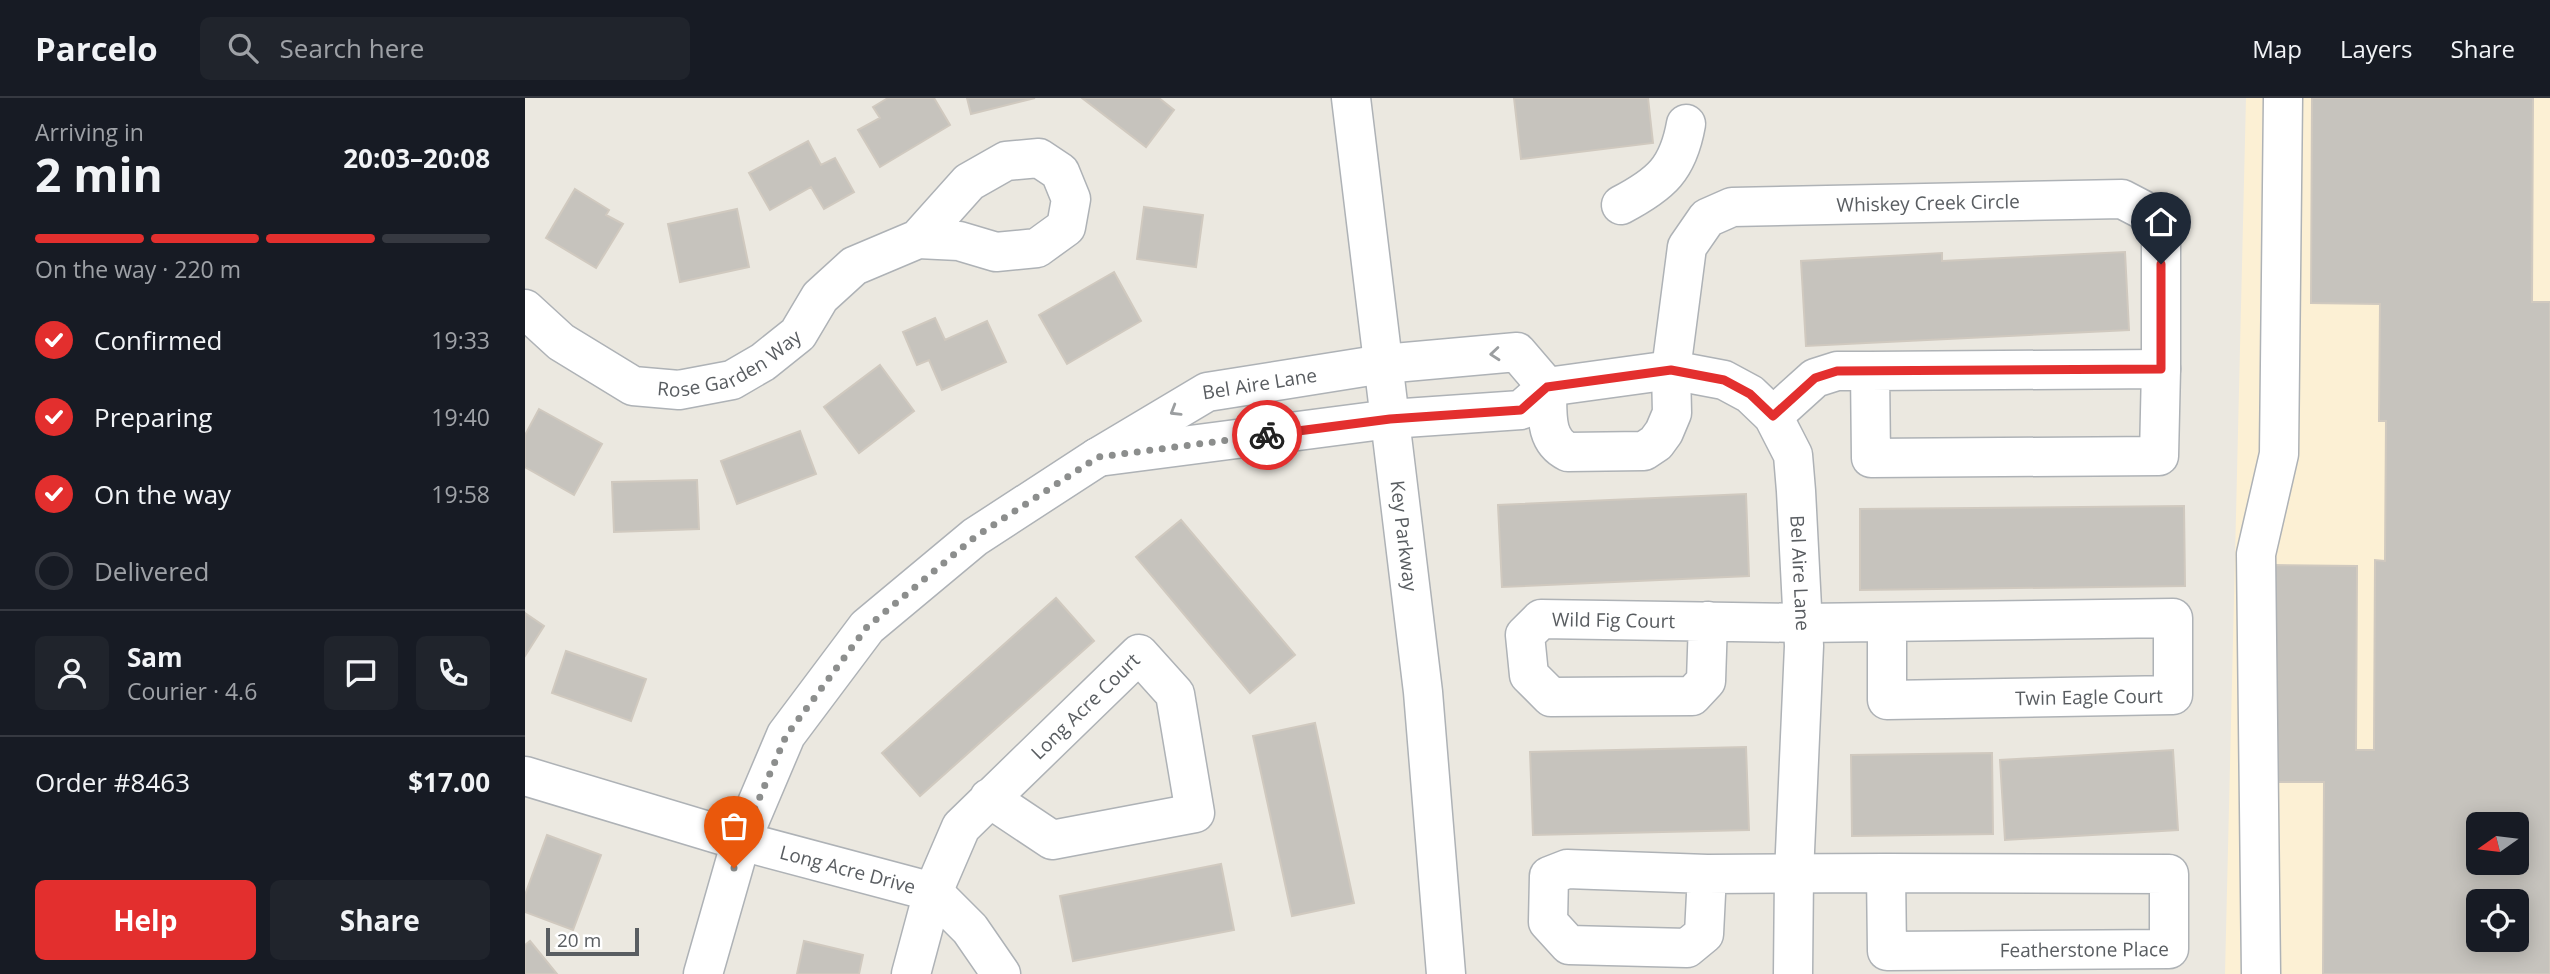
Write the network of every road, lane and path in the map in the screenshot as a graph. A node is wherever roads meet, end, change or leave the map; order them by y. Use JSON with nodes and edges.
{"nodes":[{"id":1,"x":1351,"y":98,"type":"edge"},
{"id":2,"x":2283,"y":98,"type":"edge"},
{"id":3,"x":1686,"y":124,"type":"dead end"},
{"id":4,"x":1674,"y":161,"type":"junction"},
{"id":5,"x":1621,"y":205,"type":"dead end"},
{"id":6,"x":1707,"y":218,"type":"junction"},
{"id":7,"x":918,"y":239,"type":"dead end"},
{"id":8,"x":525,"y":309,"type":"edge"},
{"id":9,"x":1383,"y":364,"type":"junction"},
{"id":10,"x":2161,"y":369,"type":"junction"},
{"id":11,"x":1671,"y":370,"type":"junction"},
{"id":12,"x":1870,"y":371,"type":"junction"},
{"id":13,"x":1547,"y":387,"type":"junction"},
{"id":14,"x":1773,"y":416,"type":"junction"},
{"id":15,"x":1390,"y":419,"type":"junction"},
{"id":16,"x":1098,"y":457,"type":"junction"},
{"id":17,"x":1708,"y":621,"type":"dead end"},
{"id":18,"x":1803,"y":623,"type":"junction"},
{"id":19,"x":1887,"y":623,"type":"junction"},
{"id":20,"x":525,"y":776,"type":"edge"},
{"id":21,"x":989,"y":798,"type":"junction"},
{"id":22,"x":741,"y":841,"type":"junction"},
{"id":23,"x":1886,"y":873,"type":"junction"},
{"id":24,"x":1707,"y":874,"type":"dead end"},
{"id":25,"x":1794,"y":874,"type":"junction"},
{"id":26,"x":933,"y":892,"type":"junction"},
{"id":27,"x":703,"y":974,"type":"edge"},
{"id":28,"x":911,"y":974,"type":"edge"},
{"id":29,"x":1001,"y":974,"type":"edge"},
{"id":30,"x":1446,"y":974,"type":"edge"},
{"id":31,"x":1793,"y":974,"type":"edge"},
{"id":32,"x":2261,"y":974,"type":"edge"}],
"edges":[{"from":1,"to":9,"type":"street","name":"Key Parkway"},
{"from":2,"to":32,"type":"street"},
{"from":3,"to":4,"type":"street"},
{"from":4,"to":5,"type":"street"},
{"from":4,"to":6,"type":"street"},
{"from":6,"to":10,"type":"street","name":"Whiskey Creek Circle"},
{"from":6,"to":11,"type":"street"},
{"from":7,"to":8,"type":"street","name":"Rose Garden Way"},
{"from":13,"to":9,"type":"street","name":"Bel Aire Lane","one_way":true},
{"from":9,"to":15,"type":"street","name":"Key Parkway"},
{"from":9,"to":16,"type":"street","name":"Bel Aire Lane","one_way":true},
{"from":10,"to":12,"type":"street"},
{"from":10,"to":12,"type":"street","name":"Whiskey Creek Circle"},
{"from":11,"to":13,"type":"street","name":"Bel Aire Lane"},
{"from":11,"to":13,"type":"street"},
{"from":11,"to":14,"type":"street","name":"Bel Aire Lane"},
{"from":12,"to":14,"type":"street"},
{"from":13,"to":15,"type":"street","name":"Bel Aire Lane"},
{"from":14,"to":18,"type":"street","name":"Bel Aire Lane"},
{"from":15,"to":16,"type":"street","name":"Bel Aire Lane"},
{"from":15,"to":30,"type":"street","name":"Key Parkway"},
{"from":16,"to":22,"type":"street","name":"Bel Aire Lane"},
{"from":17,"to":18,"type":"street"},
{"from":18,"to":19,"type":"street","name":"Twin Eagle Court"},
{"from":18,"to":25,"type":"street","name":"Bel Aire Lane"},
{"from":19,"to":19,"type":"street","name":"Twin Eagle Court"},
{"from":20,"to":22,"type":"street","name":"Long Acre Drive"},
{"from":21,"to":21,"type":"street","name":"Long Acre Court"},
{"from":21,"to":26,"type":"street","name":"Long Acre Court"},
{"from":22,"to":26,"type":"street","name":"Long Acre Drive"},
{"from":22,"to":27,"type":"street","name":"Bel Aire Lane"},
{"from":23,"to":23,"type":"street","name":"Featherstone Place"},
{"from":23,"to":25,"type":"street","name":"Featherstone Place"},
{"from":24,"to":25,"type":"street","name":"Featherstone Place"},
{"from":25,"to":31,"type":"street","name":"Bel Aire Lane"},
{"from":26,"to":28,"type":"street","name":"Long Acre Court"},
{"from":26,"to":29,"type":"street","name":"Long Acre Drive"}]}
